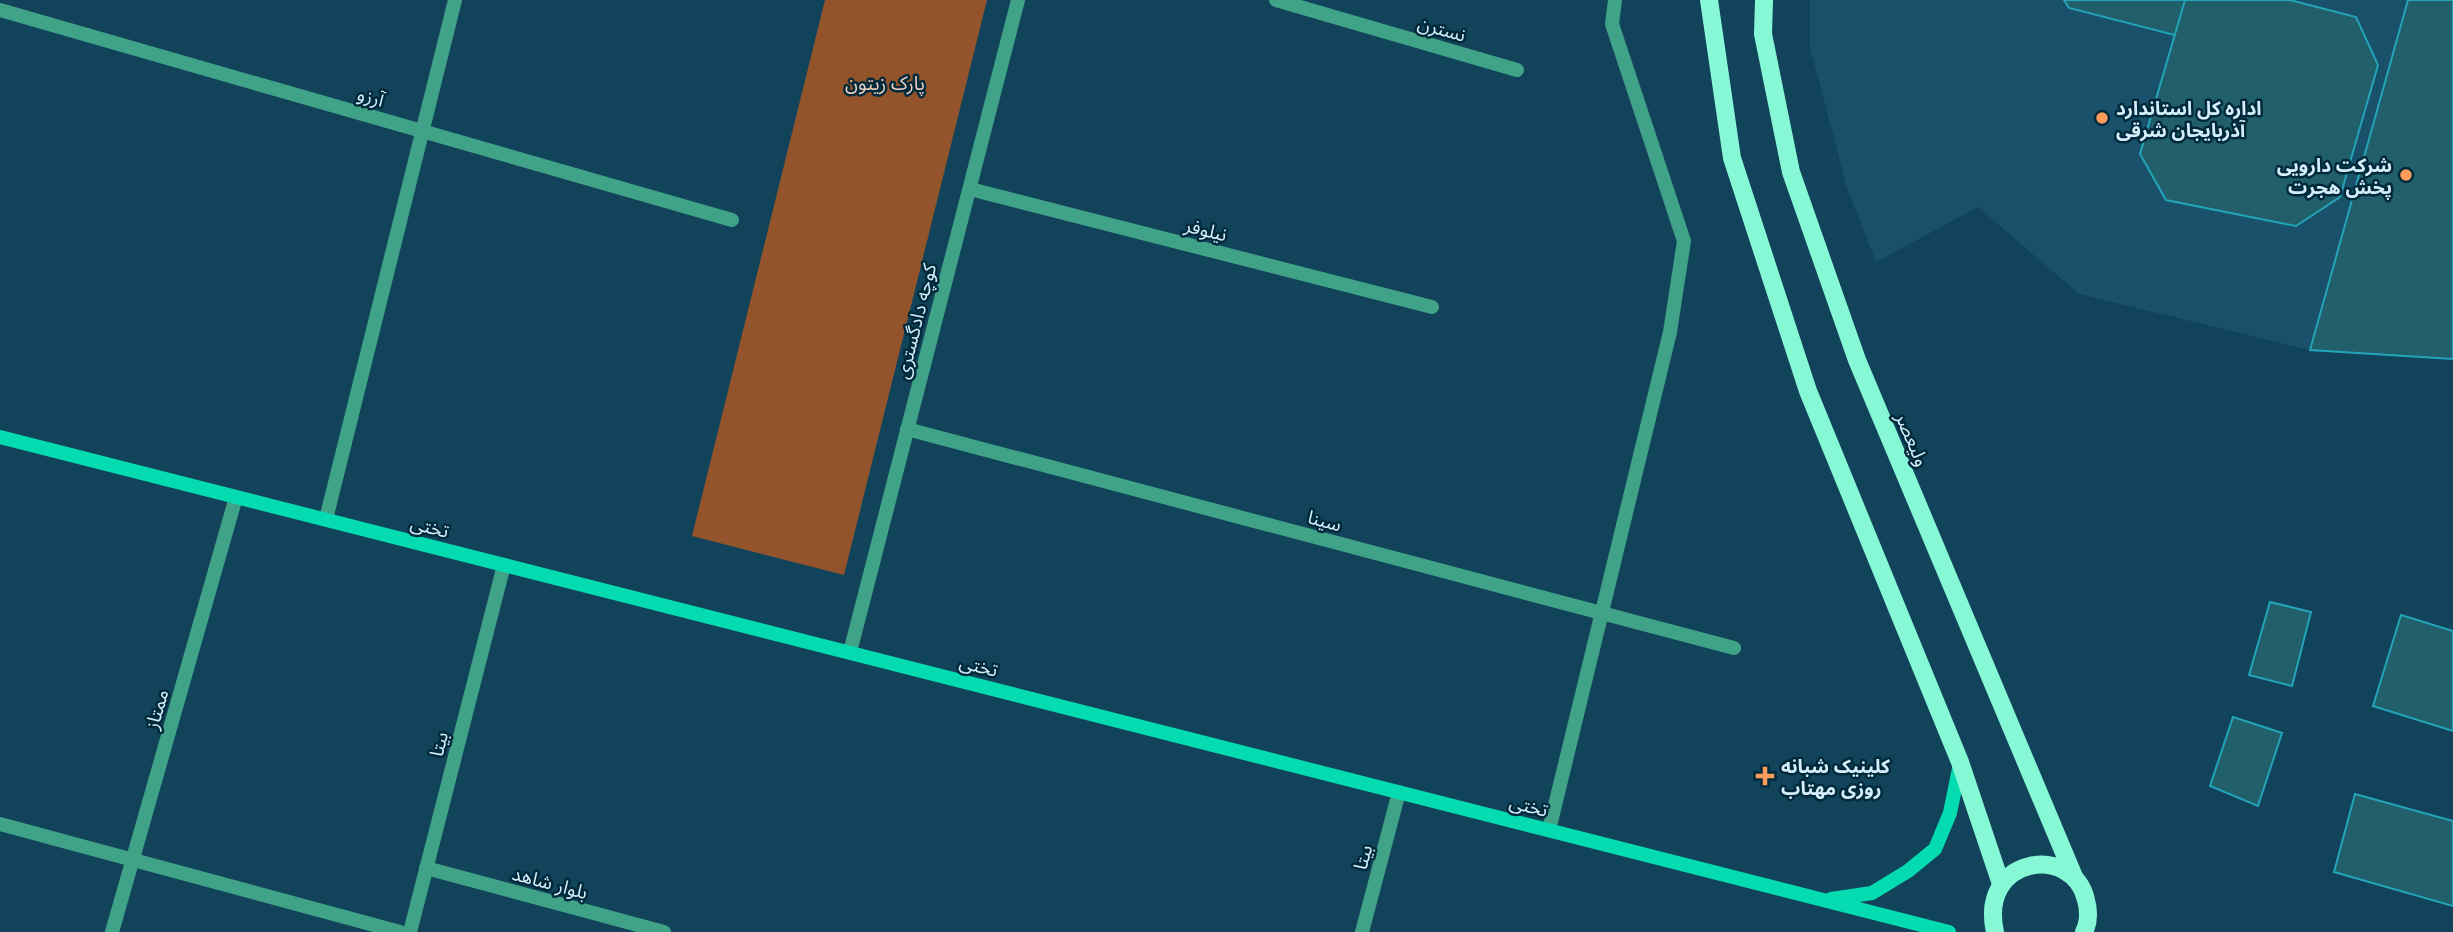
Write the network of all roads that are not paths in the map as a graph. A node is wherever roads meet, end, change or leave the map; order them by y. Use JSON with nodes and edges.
{"nodes":[{"id":1,"x":454,"y":0,"type":"edge"},
{"id":2,"x":1018,"y":0,"type":"edge"},
{"id":3,"x":1276,"y":0,"type":"edge"},
{"id":4,"x":1615,"y":0,"type":"edge"},
{"id":5,"x":1709,"y":0,"type":"edge"},
{"id":6,"x":1764,"y":0,"type":"edge"},
{"id":7,"x":0,"y":10,"type":"edge"},
{"id":8,"x":1517,"y":70,"type":"dead end"},
{"id":9,"x":422,"y":131,"type":"junction"},
{"id":10,"x":970,"y":189,"type":"junction"},
{"id":11,"x":732,"y":220,"type":"dead end"},
{"id":12,"x":1432,"y":307,"type":"dead end"},
{"id":13,"x":908,"y":429,"type":"junction"},
{"id":14,"x":0,"y":436,"type":"edge"},
{"id":15,"x":236,"y":497,"type":"junction"},
{"id":16,"x":326,"y":519,"type":"junction"},
{"id":17,"x":504,"y":565,"type":"junction"},
{"id":18,"x":1603,"y":613,"type":"junction"},
{"id":19,"x":1734,"y":648,"type":"dead end"},
{"id":20,"x":850,"y":652,"type":"junction"},
{"id":21,"x":1960,"y":762,"type":"junction"},
{"id":22,"x":1399,"y":792,"type":"junction"},
{"id":23,"x":0,"y":824,"type":"edge"},
{"id":24,"x":1549,"y":830,"type":"junction"},
{"id":25,"x":132,"y":860,"type":"junction"},
{"id":26,"x":426,"y":868,"type":"junction"},
{"id":27,"x":2075,"y":879,"type":"junction"},
{"id":28,"x":2001,"y":884,"type":"junction"},
{"id":29,"x":1824,"y":900,"type":"junction"},
{"id":30,"x":2090,"y":930,"type":"edge"},
{"id":31,"x":112,"y":932,"type":"edge"},
{"id":32,"x":400,"y":932,"type":"edge"},
{"id":33,"x":410,"y":932,"type":"edge"},
{"id":34,"x":664,"y":932,"type":"edge"},
{"id":35,"x":1362,"y":932,"type":"edge"},
{"id":36,"x":1948,"y":932,"type":"edge"},
{"id":37,"x":1996,"y":932,"type":"edge"}],
"edges":[{"from":1,"to":9,"type":"street"},
{"from":2,"to":10,"type":"street","name":"کوچه دادگستری"},
{"from":3,"to":8,"type":"street","name":"نسترن"},
{"from":4,"to":18,"type":"street"},
{"from":5,"to":21,"type":"main road"},
{"from":6,"to":27,"type":"main road","name":"ولیعصر"},
{"from":7,"to":9,"type":"street","name":"آرزو"},
{"from":9,"to":11,"type":"street","name":"آرزو"},
{"from":9,"to":16,"type":"street"},
{"from":10,"to":12,"type":"street","name":"نیلوفر"},
{"from":10,"to":13,"type":"street","name":"کوچه دادگستری"},
{"from":13,"to":18,"type":"street","name":"سینا"},
{"from":13,"to":20,"type":"street","name":"کوچه دادگستری"},
{"from":14,"to":15,"type":"main road","name":"تختى"},
{"from":15,"to":16,"type":"main road","name":"تختى"},
{"from":15,"to":25,"type":"street","name":"ممتاز"},
{"from":16,"to":17,"type":"main road","name":"تختى"},
{"from":17,"to":20,"type":"main road","name":"تختى"},
{"from":17,"to":26,"type":"street","name":"بیتا"},
{"from":18,"to":19,"type":"street","name":"سینا"},
{"from":18,"to":24,"type":"street"},
{"from":20,"to":22,"type":"main road","name":"تختى"},
{"from":21,"to":28,"type":"main road"},
{"from":21,"to":29,"type":"main road"},
{"from":22,"to":24,"type":"main road","name":"تختى"},
{"from":22,"to":35,"type":"street","name":"بیتا"},
{"from":23,"to":25,"type":"street"},
{"from":24,"to":29,"type":"main road","name":"تختى"},
{"from":25,"to":31,"type":"street","name":"ممتاز"},
{"from":25,"to":32,"type":"street"},
{"from":26,"to":33,"type":"street","name":"بیتا"},
{"from":26,"to":34,"type":"street","name":"بلوار شاهد"},
{"from":27,"to":28,"type":"main road"},
{"from":27,"to":30,"type":"main road","name":"ولیعصر"},
{"from":28,"to":37,"type":"main road"},
{"from":29,"to":36,"type":"main road","name":"تختى"}]}
